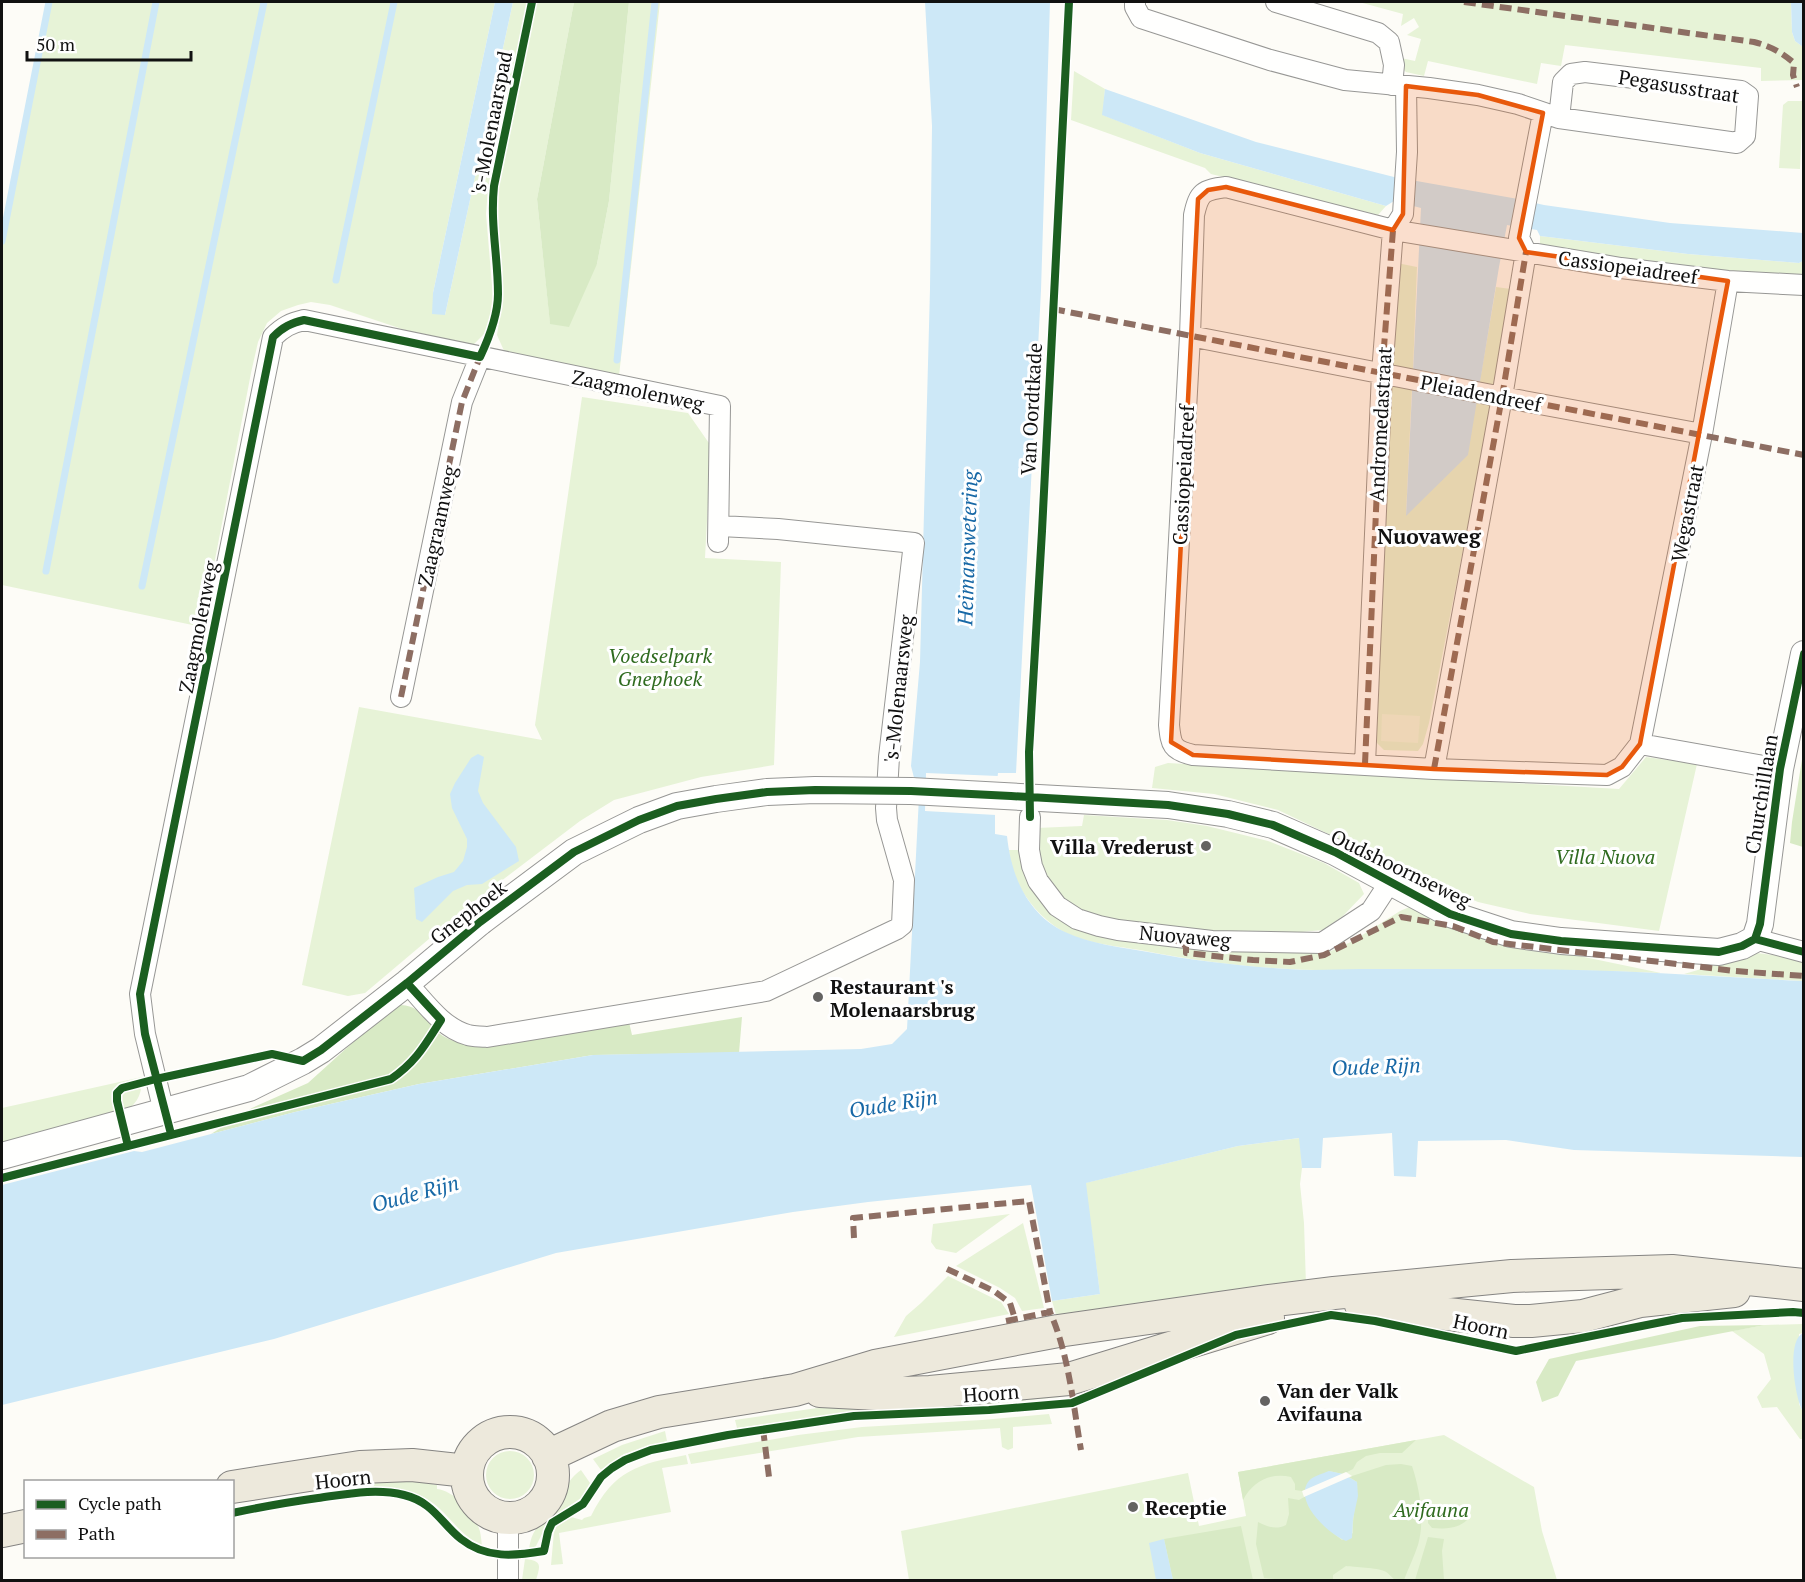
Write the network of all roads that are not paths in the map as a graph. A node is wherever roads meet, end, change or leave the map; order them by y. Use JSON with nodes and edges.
{"nodes":[{"id":1,"x":1135,"y":2,"type":"edge"},
{"id":2,"x":1276,"y":2,"type":"edge"},
{"id":3,"x":1399,"y":86,"type":"junction"},
{"id":4,"x":1551,"y":116,"type":"junction"},
{"id":5,"x":1398,"y":222,"type":"junction"},
{"id":6,"x":1516,"y":246,"type":"junction"},
{"id":7,"x":1728,"y":281,"type":"junction"},
{"id":8,"x":1803,"y":285,"type":"edge"},
{"id":9,"x":1190,"y":336,"type":"junction"},
{"id":10,"x":480,"y":357,"type":"junction"},
{"id":11,"x":1382,"y":374,"type":"junction"},
{"id":12,"x":1502,"y":397,"type":"junction"},
{"id":13,"x":1702,"y":434,"type":"junction"},
{"id":14,"x":719,"y":534,"type":"joint"},
{"id":15,"x":1803,"y":654,"type":"edge"},
{"id":16,"x":401,"y":697,"type":"dead end"},
{"id":17,"x":1640,"y":744,"type":"junction"},
{"id":18,"x":1365,"y":764,"type":"junction"},
{"id":19,"x":1434,"y":769,"type":"junction"},
{"id":20,"x":1780,"y":769,"type":"junction"},
{"id":21,"x":911,"y":791,"type":"joint"},
{"id":22,"x":1030,"y":817,"type":"dead end"},
{"id":23,"x":1390,"y":882,"type":"junction"},
{"id":24,"x":1755,"y":939,"type":"junction"},
{"id":25,"x":1803,"y":952,"type":"edge"},
{"id":26,"x":407,"y":982,"type":"junction"},
{"id":27,"x":164,"y":1112,"type":"junction"},
{"id":28,"x":2,"y":1156,"type":"edge"},
{"id":29,"x":1803,"y":1286,"type":"edge"},
{"id":30,"x":795,"y":1390,"type":"junction"},
{"id":31,"x":548,"y":1456,"type":"junction"},
{"id":32,"x":467,"y":1471,"type":"junction"},
{"id":33,"x":234,"y":1487,"type":"edge"},
{"id":34,"x":508,"y":1518,"type":"junction"},
{"id":35,"x":24,"y":1526,"type":"edge"},
{"id":36,"x":2,"y":1531,"type":"edge"},
{"id":37,"x":508,"y":1581,"type":"edge"}],
"edges":[{"from":1,"to":3,"type":"street","name":"Pegasusstraat"},
{"from":2,"to":3,"type":"street"},
{"from":3,"to":4,"type":"street","name":"Pegasusstraat"},
{"from":3,"to":5,"type":"street","name":"Andromedastraat"},
{"from":4,"to":4,"type":"street","name":"Pegasusstraat"},
{"from":4,"to":6,"type":"street"},
{"from":5,"to":6,"type":"street","name":"Cassiopeiadreef"},
{"from":5,"to":9,"type":"street","name":"Cassiopeiadreef"},
{"from":5,"to":11,"type":"street","name":"Andromedastraat"},
{"from":6,"to":7,"type":"street","name":"Cassiopeiadreef"},
{"from":6,"to":12,"type":"street"},
{"from":7,"to":8,"type":"street","name":"Cassiopeiadreef"},
{"from":7,"to":13,"type":"street","name":"Wegastraat"},
{"from":9,"to":11,"type":"street","name":"Pleiadendreef"},
{"from":9,"to":18,"type":"street","name":"Cassiopeiadreef"},
{"from":10,"to":14,"type":"street","name":"Zaagmolenweg"},
{"from":10,"to":16,"type":"street","name":"Zaagraamweg"},
{"from":10,"to":27,"type":"street","name":"Zaagmolenweg"},
{"from":11,"to":12,"type":"street","name":"Pleiadendreef"},
{"from":11,"to":18,"type":"street","name":"Andromedastraat"},
{"from":12,"to":13,"type":"street","name":"Pleiadendreef"},
{"from":12,"to":19,"type":"street"},
{"from":13,"to":17,"type":"street","name":"Wegastraat"},
{"from":14,"to":26,"type":"street","name":"'s-Molenaarsweg"},
{"from":15,"to":20,"type":"street","name":"Churchilllaan"},
{"from":17,"to":19,"type":"street","name":"Cassiopeiadreef"},
{"from":17,"to":20,"type":"street"},
{"from":18,"to":19,"type":"street","name":"Cassiopeiadreef"},
{"from":20,"to":24,"type":"street","name":"Churchilllaan"},
{"from":21,"to":23,"type":"street","name":"Oudshoornseweg"},
{"from":21,"to":26,"type":"street","name":"Gnephoek","bridge":true},
{"from":22,"to":23,"type":"street","name":"Nuovaweg"},
{"from":23,"to":24,"type":"street","name":"Oudshoornseweg"},
{"from":24,"to":25,"type":"street"},
{"from":26,"to":27,"type":"street","name":"Gnephoek"},
{"from":27,"to":28,"type":"street","name":"Gnephoek"},
{"from":29,"to":30,"type":"main road","name":"Hoorn"},
{"from":29,"to":30,"type":"main road","name":"Hoorn"},
{"from":30,"to":31,"type":"main road","name":"Hoorn"},
{"from":31,"to":32,"type":"main road"},
{"from":31,"to":34,"type":"main road"},
{"from":32,"to":33,"type":"main road","name":"Hoorn"},
{"from":32,"to":34,"type":"main road"},
{"from":34,"to":37,"type":"street"},
{"from":35,"to":36,"type":"main road"}]}
